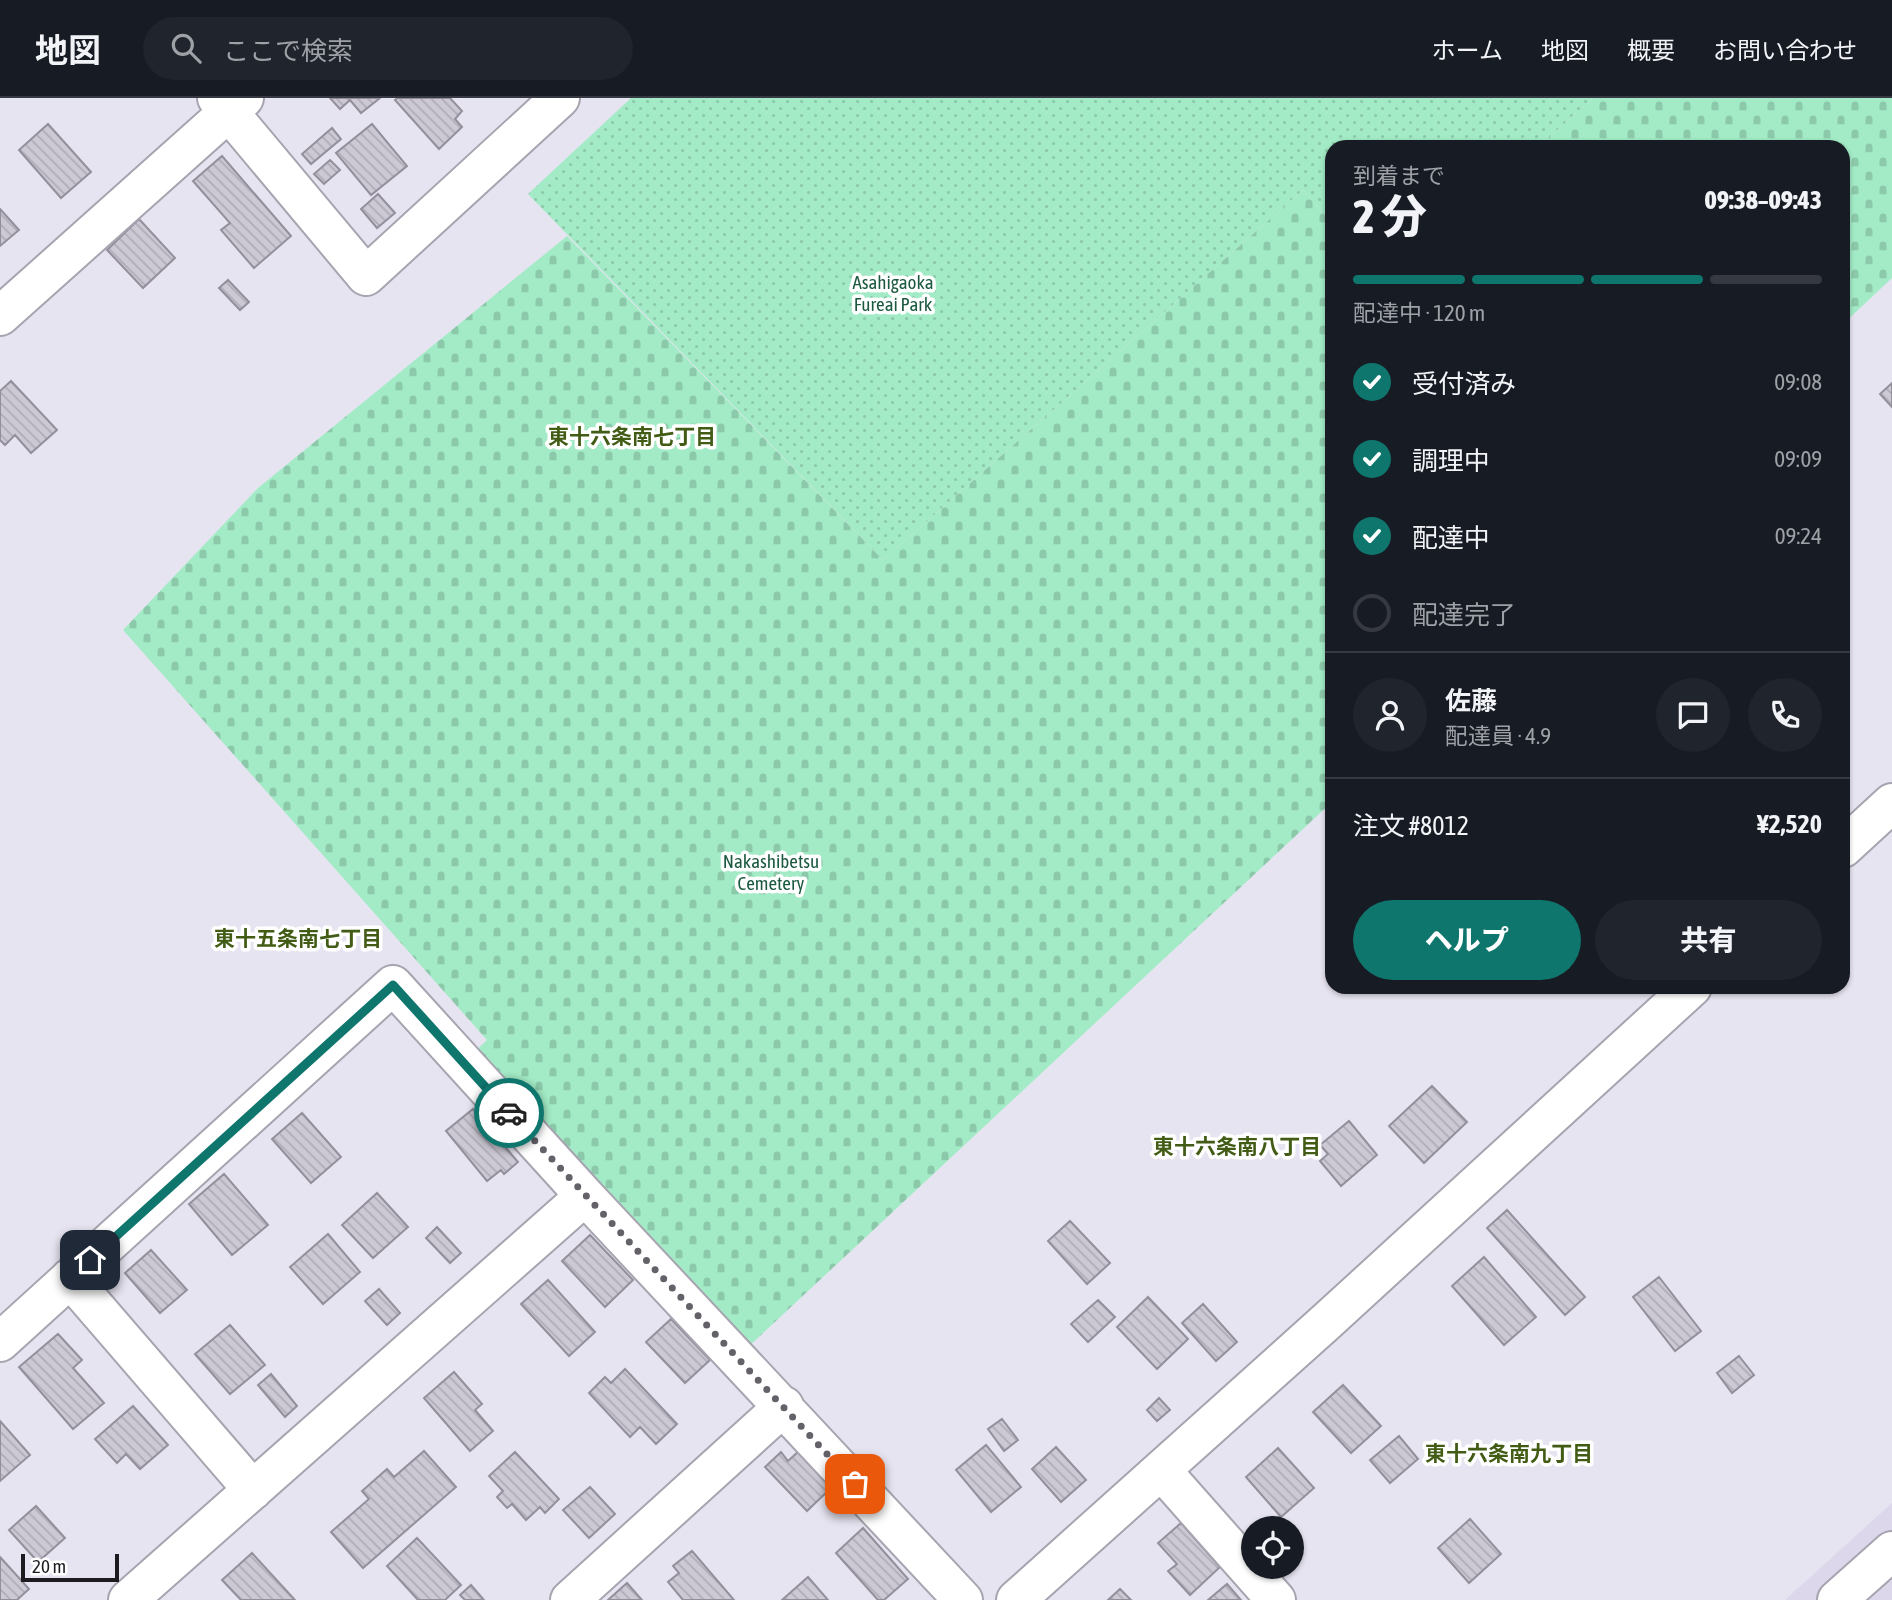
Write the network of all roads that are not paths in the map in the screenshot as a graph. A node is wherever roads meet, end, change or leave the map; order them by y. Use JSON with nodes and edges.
{"nodes":[{"id":1,"x":560,"y":98,"type":"edge"},
{"id":2,"x":230,"y":103,"type":"edge"},
{"id":3,"x":0,"y":316,"type":"edge"},
{"id":4,"x":1892,"y":803,"type":"edge"},
{"id":5,"x":1850,"y":842,"type":"edge"},
{"id":6,"x":1684,"y":994,"type":"edge"},
{"id":7,"x":585,"y":1196,"type":"junction"},
{"id":8,"x":70,"y":1278,"type":"junction"},
{"id":9,"x":0,"y":1342,"type":"edge"},
{"id":10,"x":784,"y":1406,"type":"junction"},
{"id":11,"x":1161,"y":1470,"type":"junction"},
{"id":12,"x":253,"y":1490,"type":"junction"},
{"id":13,"x":1892,"y":1551,"type":"edge"},
{"id":14,"x":128,"y":1600,"type":"edge"},
{"id":15,"x":570,"y":1600,"type":"edge"},
{"id":16,"x":962,"y":1600,"type":"edge"},
{"id":17,"x":1016,"y":1600,"type":"edge"},
{"id":18,"x":1276,"y":1600,"type":"edge"},
{"id":19,"x":1837,"y":1600,"type":"edge"}],
"edges":[{"from":1,"to":2,"type":"street"},
{"from":2,"to":3,"type":"street"},
{"from":4,"to":5,"type":"street"},
{"from":6,"to":11,"type":"street"},
{"from":7,"to":8,"type":"street"},
{"from":7,"to":10,"type":"street"},
{"from":7,"to":12,"type":"street"},
{"from":8,"to":9,"type":"street"},
{"from":8,"to":12,"type":"street"},
{"from":10,"to":15,"type":"street"},
{"from":10,"to":16,"type":"street"},
{"from":11,"to":17,"type":"street"},
{"from":11,"to":18,"type":"street"},
{"from":12,"to":14,"type":"street"},
{"from":13,"to":19,"type":"street"}]}
